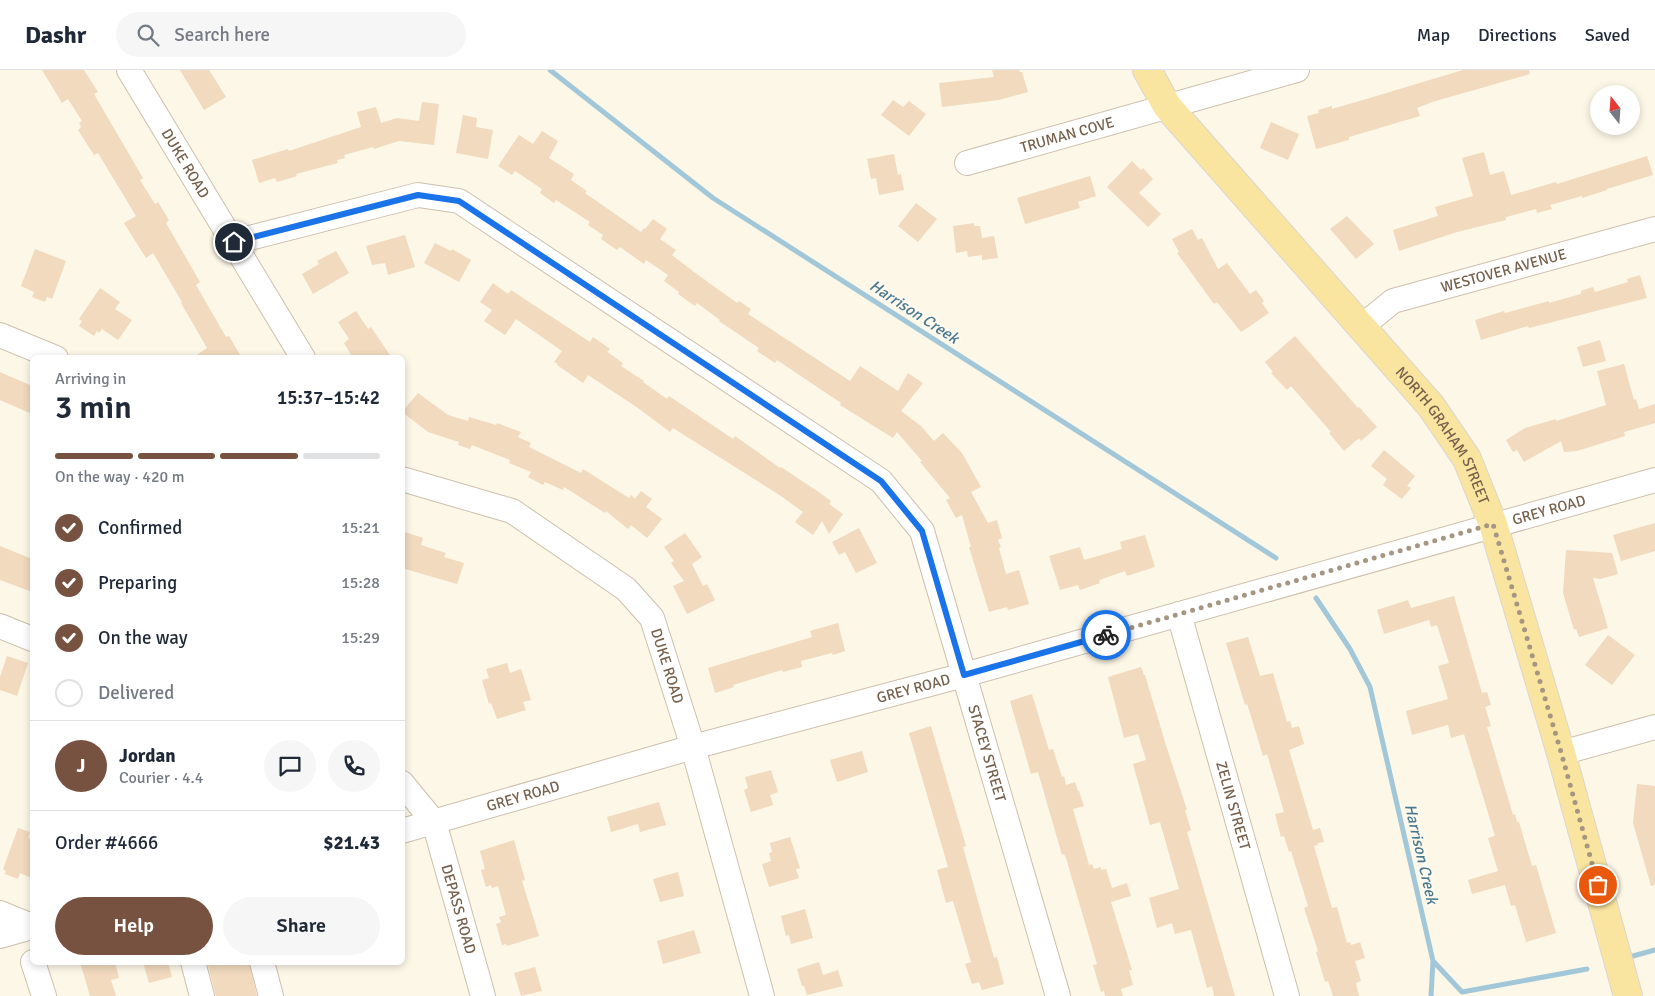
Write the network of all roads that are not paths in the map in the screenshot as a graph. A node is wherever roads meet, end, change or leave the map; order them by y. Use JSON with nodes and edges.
{"nodes":[{"id":1,"x":129,"y":70,"type":"edge"},
{"id":2,"x":1148,"y":70,"type":"edge"},
{"id":3,"x":1297,"y":70,"type":"edge"},
{"id":4,"x":1167,"y":106,"type":"junction"},
{"id":5,"x":967,"y":163,"type":"dead end"},
{"id":6,"x":1655,"y":229,"type":"edge"},
{"id":7,"x":234,"y":242,"type":"junction"},
{"id":8,"x":1361,"y":327,"type":"junction"},
{"id":9,"x":0,"y":335,"type":"edge"},
{"id":10,"x":49,"y":355,"type":"edge"},
{"id":11,"x":302,"y":355,"type":"edge"},
{"id":12,"x":405,"y":480,"type":"edge"},
{"id":13,"x":1655,"y":480,"type":"edge"},
{"id":14,"x":1493,"y":524,"type":"junction"},
{"id":15,"x":1179,"y":614,"type":"junction"},
{"id":16,"x":0,"y":626,"type":"edge"},
{"id":17,"x":30,"y":638,"type":"edge"},
{"id":18,"x":964,"y":675,"type":"junction"},
{"id":19,"x":1655,"y":727,"type":"edge"},
{"id":20,"x":693,"y":747,"type":"junction"},
{"id":21,"x":1561,"y":752,"type":"junction"},
{"id":22,"x":405,"y":787,"type":"edge"},
{"id":23,"x":434,"y":822,"type":"junction"},
{"id":24,"x":405,"y":830,"type":"edge"},
{"id":25,"x":0,"y":913,"type":"edge"},
{"id":26,"x":29,"y":928,"type":"edge"},
{"id":27,"x":0,"y":936,"type":"edge"},
{"id":28,"x":34,"y":965,"type":"edge"},
{"id":29,"x":194,"y":965,"type":"edge"},
{"id":30,"x":263,"y":965,"type":"edge"},
{"id":31,"x":44,"y":996,"type":"edge"},
{"id":32,"x":202,"y":996,"type":"edge"},
{"id":33,"x":271,"y":996,"type":"edge"},
{"id":34,"x":483,"y":996,"type":"edge"},
{"id":35,"x":762,"y":996,"type":"edge"},
{"id":36,"x":1058,"y":996,"type":"edge"},
{"id":37,"x":1287,"y":996,"type":"edge"},
{"id":38,"x":1628,"y":996,"type":"edge"}],
"edges":[{"from":1,"to":7,"type":"street","name":"DUKE ROAD"},
{"from":2,"to":4,"type":"main road","name":"NORTH GRAHAM STREET"},
{"from":3,"to":4,"type":"street","name":"TRUMAN COVE"},
{"from":4,"to":5,"type":"street","name":"TRUMAN COVE"},
{"from":4,"to":8,"type":"main road","name":"NORTH GRAHAM STREET"},
{"from":6,"to":8,"type":"street","name":"WESTOVER AVENUE"},
{"from":7,"to":11,"type":"street","name":"DUKE ROAD"},
{"from":7,"to":18,"type":"street","name":"STACEY STREET"},
{"from":8,"to":14,"type":"main road","name":"NORTH GRAHAM STREET"},
{"from":9,"to":10,"type":"street"},
{"from":12,"to":20,"type":"street","name":"DUKE ROAD"},
{"from":13,"to":14,"type":"street","name":"GREY ROAD"},
{"from":14,"to":15,"type":"street","name":"GREY ROAD"},
{"from":14,"to":21,"type":"main road","name":"NORTH GRAHAM STREET"},
{"from":15,"to":18,"type":"street","name":"GREY ROAD"},
{"from":15,"to":37,"type":"street","name":"ZELIN STREET"},
{"from":16,"to":17,"type":"street"},
{"from":18,"to":20,"type":"street","name":"GREY ROAD"},
{"from":18,"to":36,"type":"street","name":"STACEY STREET"},
{"from":19,"to":21,"type":"street"},
{"from":20,"to":23,"type":"street","name":"GREY ROAD"},
{"from":20,"to":35,"type":"street","name":"DUKE ROAD"},
{"from":21,"to":38,"type":"main road","name":"NORTH GRAHAM STREET"},
{"from":22,"to":23,"type":"street"},
{"from":23,"to":24,"type":"street","name":"GREY ROAD"},
{"from":23,"to":34,"type":"street","name":"DEPASS ROAD"},
{"from":25,"to":26,"type":"street"},
{"from":26,"to":27,"type":"street"},
{"from":28,"to":31,"type":"street"},
{"from":29,"to":32,"type":"street"},
{"from":30,"to":33,"type":"street"}]}
